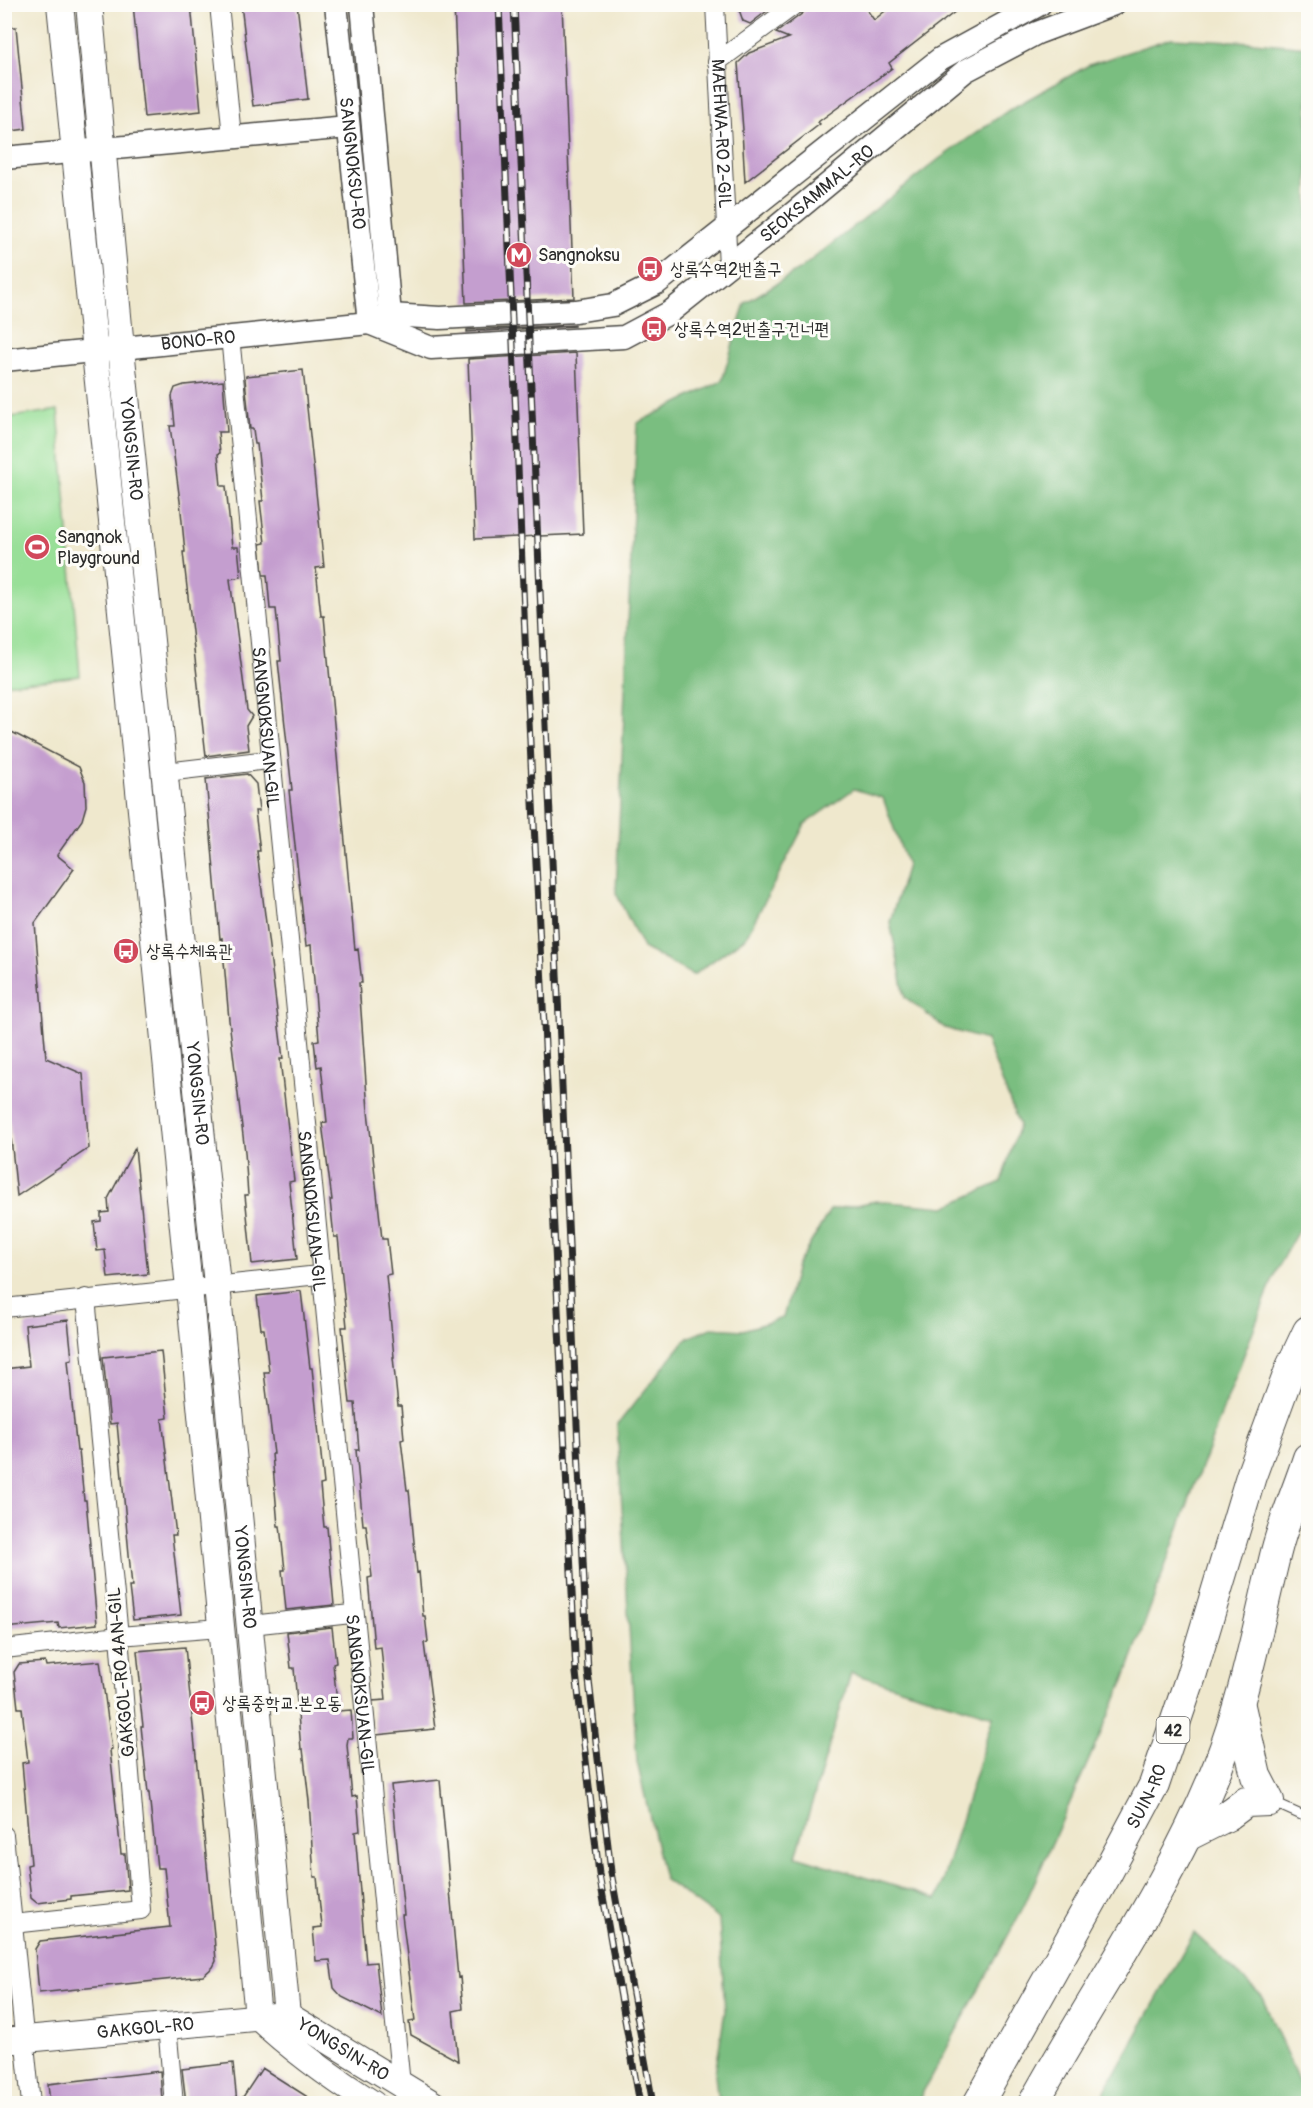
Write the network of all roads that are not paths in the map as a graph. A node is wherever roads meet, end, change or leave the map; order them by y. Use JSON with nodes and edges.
{"nodes":[{"id":1,"x":60,"y":4,"type":"edge"},
{"id":2,"x":89,"y":4,"type":"edge"},
{"id":3,"x":219,"y":4,"type":"edge"},
{"id":4,"x":336,"y":4,"type":"edge"},
{"id":5,"x":362,"y":4,"type":"edge"},
{"id":6,"x":715,"y":4,"type":"edge"},
{"id":7,"x":796,"y":4,"type":"edge"},
{"id":8,"x":1114,"y":4,"type":"edge"},
{"id":9,"x":1028,"y":7,"type":"edge"},
{"id":10,"x":717,"y":63,"type":"junction"},
{"id":11,"x":348,"y":127,"type":"junction"},
{"id":12,"x":232,"y":137,"type":"junction"},
{"id":13,"x":103,"y":148,"type":"junction"},
{"id":14,"x":74,"y":152,"type":"junction"},
{"id":15,"x":4,"y":158,"type":"edge"},
{"id":16,"x":725,"y":230,"type":"junction"},
{"id":17,"x":728,"y":266,"type":"junction"},
{"id":18,"x":390,"y":315,"type":"junction"},
{"id":19,"x":369,"y":323,"type":"junction"},
{"id":20,"x":230,"y":336,"type":"junction"},
{"id":21,"x":121,"y":348,"type":"junction"},
{"id":22,"x":94,"y":351,"type":"junction"},
{"id":23,"x":4,"y":360,"type":"edge"},
{"id":24,"x":267,"y":760,"type":"junction"},
{"id":25,"x":166,"y":772,"type":"junction"},
{"id":26,"x":319,"y":1275,"type":"junction"},
{"id":27,"x":217,"y":1285,"type":"junction"},
{"id":28,"x":189,"y":1288,"type":"junction"},
{"id":29,"x":86,"y":1298,"type":"junction"},
{"id":30,"x":4,"y":1308,"type":"edge"},
{"id":31,"x":1308,"y":1330,"type":"edge"},
{"id":32,"x":1308,"y":1458,"type":"edge"},
{"id":33,"x":351,"y":1614,"type":"junction"},
{"id":34,"x":250,"y":1625,"type":"junction"},
{"id":35,"x":220,"y":1628,"type":"junction"},
{"id":36,"x":118,"y":1636,"type":"junction"},
{"id":37,"x":4,"y":1649,"type":"edge"},
{"id":38,"x":1240,"y":1706,"type":"junction"},
{"id":39,"x":1269,"y":1801,"type":"junction"},
{"id":40,"x":1308,"y":1818,"type":"edge"},
{"id":41,"x":4,"y":1835,"type":"edge"},
{"id":42,"x":1189,"y":1835,"type":"junction"},
{"id":43,"x":9,"y":1925,"type":"edge"},
{"id":44,"x":287,"y":2015,"type":"junction"},
{"id":45,"x":258,"y":2017,"type":"junction"},
{"id":46,"x":167,"y":2026,"type":"junction"},
{"id":47,"x":14,"y":2040,"type":"edge"},
{"id":48,"x":401,"y":2085,"type":"junction"},
{"id":49,"x":31,"y":2103,"type":"edge"},
{"id":50,"x":174,"y":2103,"type":"edge"},
{"id":51,"x":373,"y":2103,"type":"edge"},
{"id":52,"x":433,"y":2103,"type":"edge"},
{"id":53,"x":978,"y":2103,"type":"edge"},
{"id":54,"x":1033,"y":2103,"type":"edge"}],
"edges":[{"from":1,"to":14,"type":"main road","name":"YONGSIN-RO"},
{"from":2,"to":13,"type":"main road","name":"YONGSIN-RO"},
{"from":3,"to":12,"type":"street"},
{"from":4,"to":11,"type":"street","name":"SANGNOKSU-RO"},
{"from":5,"to":18,"type":"street","name":"SANGNOKSU-RO"},
{"from":6,"to":10,"type":"street","name":"MAEHWA-RO 2-GIL"},
{"from":7,"to":10,"type":"street"},
{"from":8,"to":17,"type":"street","name":"SEOKSAMMAL-RO"},
{"from":9,"to":16,"type":"street","name":"SEOKSAMMAL-RO"},
{"from":10,"to":16,"type":"street","name":"MAEHWA-RO 2-GIL"},
{"from":11,"to":12,"type":"street"},
{"from":11,"to":19,"type":"street","name":"SANGNOKSU-RO"},
{"from":12,"to":13,"type":"street"},
{"from":13,"to":14,"type":"street"},
{"from":13,"to":21,"type":"main road","name":"YONGSIN-RO"},
{"from":14,"to":15,"type":"street"},
{"from":14,"to":22,"type":"main road","name":"YONGSIN-RO"},
{"from":16,"to":17,"type":"street","name":"MAEHWA-RO 2-GIL"},
{"from":16,"to":18,"type":"street","name":"SEOKSAMMAL-RO"},
{"from":17,"to":19,"type":"street","name":"SEOKSAMMAL-RO"},
{"from":18,"to":19,"type":"street","name":"BONO-RO"},
{"from":19,"to":20,"type":"street","name":"BONO-RO"},
{"from":20,"to":21,"type":"street","name":"BONO-RO"},
{"from":20,"to":24,"type":"street","name":"SANGNOKSUAN-GIL"},
{"from":21,"to":22,"type":"street","name":"BONO-RO"},
{"from":21,"to":25,"type":"main road","name":"YONGSIN-RO"},
{"from":22,"to":23,"type":"street","name":"BONO-RO"},
{"from":22,"to":28,"type":"main road","name":"YONGSIN-RO"},
{"from":24,"to":25,"type":"street"},
{"from":24,"to":26,"type":"street","name":"SANGNOKSUAN-GIL"},
{"from":25,"to":27,"type":"main road","name":"YONGSIN-RO"},
{"from":26,"to":27,"type":"street"},
{"from":26,"to":33,"type":"street","name":"SANGNOKSUAN-GIL"},
{"from":27,"to":28,"type":"street"},
{"from":27,"to":34,"type":"main road","name":"YONGSIN-RO"},
{"from":28,"to":29,"type":"street"},
{"from":28,"to":35,"type":"main road","name":"YONGSIN-RO"},
{"from":29,"to":30,"type":"street"},
{"from":29,"to":36,"type":"street","name":"GAKGOL-RO 4AN-GIL"},
{"from":31,"to":53,"type":"highway","name":"SUIN-RO","number":"42"},
{"from":32,"to":38,"type":"highway"},
{"from":33,"to":34,"type":"street"},
{"from":33,"to":48,"type":"street","name":"SANGNOKSUAN-GIL"},
{"from":34,"to":44,"type":"main road","name":"YONGSIN-RO"},
{"from":35,"to":36,"type":"street"},
{"from":35,"to":45,"type":"main road","name":"YONGSIN-RO"},
{"from":36,"to":37,"type":"street"},
{"from":36,"to":43,"type":"street","name":"GAKGOL-RO 4AN-GIL"},
{"from":38,"to":39,"type":"highway"},
{"from":38,"to":42,"type":"highway"},
{"from":39,"to":40,"type":"lane"},
{"from":39,"to":42,"type":"highway"},
{"from":41,"to":43,"type":"street"},
{"from":42,"to":54,"type":"highway"},
{"from":43,"to":47,"type":"street"},
{"from":44,"to":45,"type":"main road","name":"GAKGOL-RO"},
{"from":44,"to":48,"type":"main road","name":"YONGSIN-RO"},
{"from":45,"to":46,"type":"main road","name":"GAKGOL-RO"},
{"from":45,"to":51,"type":"main road","name":"YONGSIN-RO"},
{"from":46,"to":47,"type":"main road","name":"GAKGOL-RO"},
{"from":46,"to":50,"type":"street"},
{"from":47,"to":49,"type":"street"},
{"from":48,"to":52,"type":"main road","name":"YONGSIN-RO"}]}
